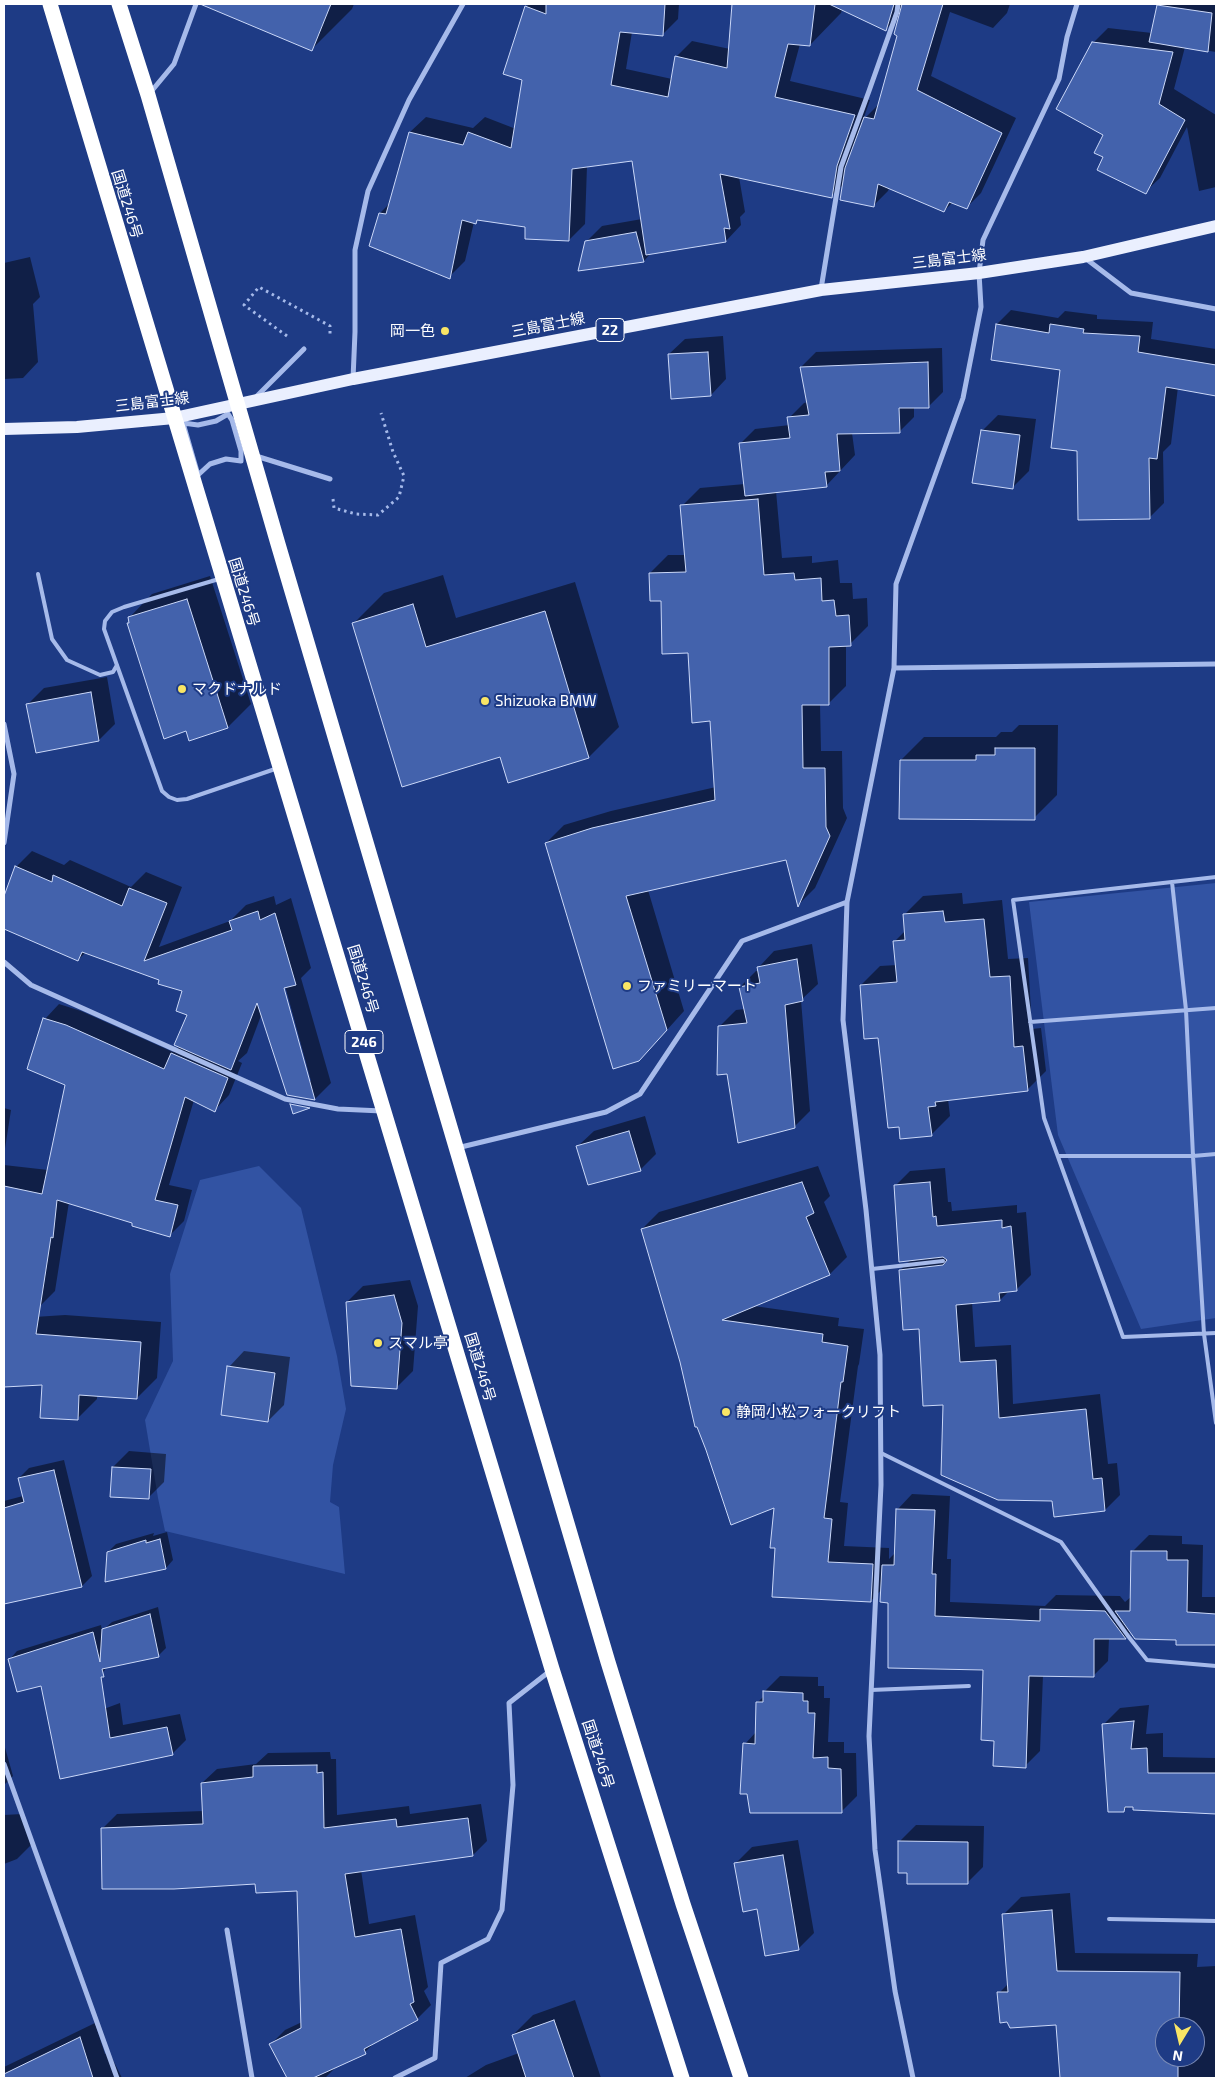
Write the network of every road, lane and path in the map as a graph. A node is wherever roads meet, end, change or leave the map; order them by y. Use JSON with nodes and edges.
{"nodes":[{"id":1,"x":50,"y":4,"type":"edge"},
{"id":2,"x":119,"y":4,"type":"edge"},
{"id":3,"x":196,"y":4,"type":"edge"},
{"id":4,"x":463,"y":4,"type":"edge"},
{"id":5,"x":898,"y":4,"type":"edge"},
{"id":6,"x":1077,"y":4,"type":"edge"},
{"id":7,"x":148,"y":95,"type":"junction"},
{"id":8,"x":1216,"y":226,"type":"edge"},
{"id":9,"x":1083,"y":257,"type":"junction"},
{"id":10,"x":979,"y":273,"type":"junction"},
{"id":11,"x":821,"y":290,"type":"junction"},
{"id":12,"x":1216,"y":309,"type":"edge"},
{"id":13,"x":330,"y":344,"type":"dead end"},
{"id":14,"x":304,"y":349,"type":"joint"},
{"id":15,"x":353,"y":379,"type":"junction"},
{"id":16,"x":239,"y":404,"type":"junction"},
{"id":17,"x":382,"y":413,"type":"dead end"},
{"id":18,"x":174,"y":418,"type":"junction"},
{"id":19,"x":232,"y":420,"type":"junction"},
{"id":20,"x":4,"y":429,"type":"edge"},
{"id":21,"x":241,"y":451,"type":"junction"},
{"id":22,"x":330,"y":479,"type":"joint"},
{"id":23,"x":38,"y":574,"type":"dead end"},
{"id":24,"x":222,"y":578,"type":"junction"},
{"id":25,"x":1216,"y":664,"type":"edge"},
{"id":26,"x":116,"y":665,"type":"junction"},
{"id":27,"x":894,"y":668,"type":"junction"},
{"id":28,"x":4,"y":724,"type":"edge"},
{"id":29,"x":280,"y":767,"type":"junction"},
{"id":30,"x":4,"y":844,"type":"edge"},
{"id":31,"x":1216,"y":877,"type":"edge"},
{"id":32,"x":1172,"y":882,"type":"junction"},
{"id":33,"x":846,"y":902,"type":"junction"},
{"id":34,"x":4,"y":962,"type":"edge"},
{"id":35,"x":1216,"y":1008,"type":"edge"},
{"id":36,"x":1186,"y":1010,"type":"junction"},
{"id":37,"x":1030,"y":1022,"type":"junction"},
{"id":38,"x":385,"y":1111,"type":"junction"},
{"id":39,"x":456,"y":1148,"type":"junction"},
{"id":40,"x":1216,"y":1154,"type":"edge"},
{"id":41,"x":1058,"y":1156,"type":"junction"},
{"id":42,"x":1193,"y":1156,"type":"junction"},
{"id":43,"x":943,"y":1261,"type":"dead end"},
{"id":44,"x":872,"y":1268,"type":"junction"},
{"id":45,"x":1216,"y":1333,"type":"edge"},
{"id":46,"x":1204,"y":1334,"type":"junction"},
{"id":47,"x":1216,"y":1423,"type":"edge"},
{"id":48,"x":881,"y":1452,"type":"junction"},
{"id":49,"x":1216,"y":1666,"type":"edge"},
{"id":50,"x":552,"y":1669,"type":"junction"},
{"id":51,"x":969,"y":1686,"type":"dead end"},
{"id":52,"x":871,"y":1690,"type":"junction"},
{"id":53,"x":4,"y":1764,"type":"edge"},
{"id":54,"x":1109,"y":1919,"type":"dead end"},
{"id":55,"x":1216,"y":1921,"type":"edge"},
{"id":56,"x":227,"y":1930,"type":"dead end"},
{"id":57,"x":117,"y":2078,"type":"edge"},
{"id":58,"x":252,"y":2078,"type":"edge"},
{"id":59,"x":395,"y":2078,"type":"edge"},
{"id":60,"x":682,"y":2078,"type":"edge"},
{"id":61,"x":741,"y":2078,"type":"edge"},
{"id":62,"x":913,"y":2078,"type":"edge"}],
"edges":[{"from":1,"to":18,"type":"highway","name":"国道246号","number":"246"},
{"from":2,"to":7,"type":"highway"},
{"from":3,"to":7,"type":"street"},
{"from":4,"to":15,"type":"street"},
{"from":5,"to":11,"type":"street"},
{"from":6,"to":10,"type":"street"},
{"from":7,"to":16,"type":"highway"},
{"from":8,"to":9,"type":"main road","name":"三島富士線","number":"22"},
{"from":9,"to":10,"type":"main road","name":"三島富士線","number":"22"},
{"from":9,"to":12,"type":"street"},
{"from":10,"to":11,"type":"main road","name":"三島富士線","number":"22"},
{"from":10,"to":27,"type":"street"},
{"from":11,"to":15,"type":"main road","name":"三島富士線","number":"22"},
{"from":13,"to":14,"type":"path"},
{"from":14,"to":19,"type":"street"},
{"from":15,"to":16,"type":"main road","name":"三島富士線","number":"22"},
{"from":16,"to":18,"type":"main road","name":"三島富士線","number":"22"},
{"from":16,"to":39,"type":"highway"},
{"from":17,"to":22,"type":"path"},
{"from":18,"to":20,"type":"main road","name":"三島富士線","number":"22"},
{"from":18,"to":24,"type":"highway","name":"国道246号","number":"246"},
{"from":19,"to":21,"type":"street"},
{"from":19,"to":21,"type":"street"},
{"from":21,"to":22,"type":"street"},
{"from":23,"to":26,"type":"lane"},
{"from":24,"to":26,"type":"lane"},
{"from":24,"to":29,"type":"highway","name":"国道246号","number":"246"},
{"from":25,"to":27,"type":"street"},
{"from":26,"to":29,"type":"lane"},
{"from":27,"to":33,"type":"street"},
{"from":28,"to":30,"type":"street"},
{"from":29,"to":38,"type":"highway","name":"国道246号","number":"246"},
{"from":31,"to":32,"type":"lane"},
{"from":32,"to":36,"type":"lane"},
{"from":32,"to":37,"type":"lane"},
{"from":33,"to":39,"type":"street"},
{"from":33,"to":44,"type":"street"},
{"from":34,"to":38,"type":"street"},
{"from":35,"to":36,"type":"lane"},
{"from":36,"to":37,"type":"lane"},
{"from":36,"to":42,"type":"lane"},
{"from":37,"to":41,"type":"lane"},
{"from":38,"to":50,"type":"highway","name":"国道246号","number":"246"},
{"from":39,"to":61,"type":"highway"},
{"from":40,"to":42,"type":"lane"},
{"from":41,"to":42,"type":"lane"},
{"from":41,"to":46,"type":"lane"},
{"from":42,"to":46,"type":"lane"},
{"from":43,"to":44,"type":"lane"},
{"from":44,"to":48,"type":"street"},
{"from":45,"to":46,"type":"lane"},
{"from":46,"to":47,"type":"lane"},
{"from":48,"to":49,"type":"lane"},
{"from":48,"to":52,"type":"street"},
{"from":50,"to":59,"type":"street"},
{"from":50,"to":60,"type":"highway","name":"国道246号","number":"246"},
{"from":51,"to":52,"type":"lane"},
{"from":52,"to":62,"type":"street"},
{"from":53,"to":57,"type":"street"},
{"from":54,"to":55,"type":"lane"},
{"from":56,"to":58,"type":"street"}]}
